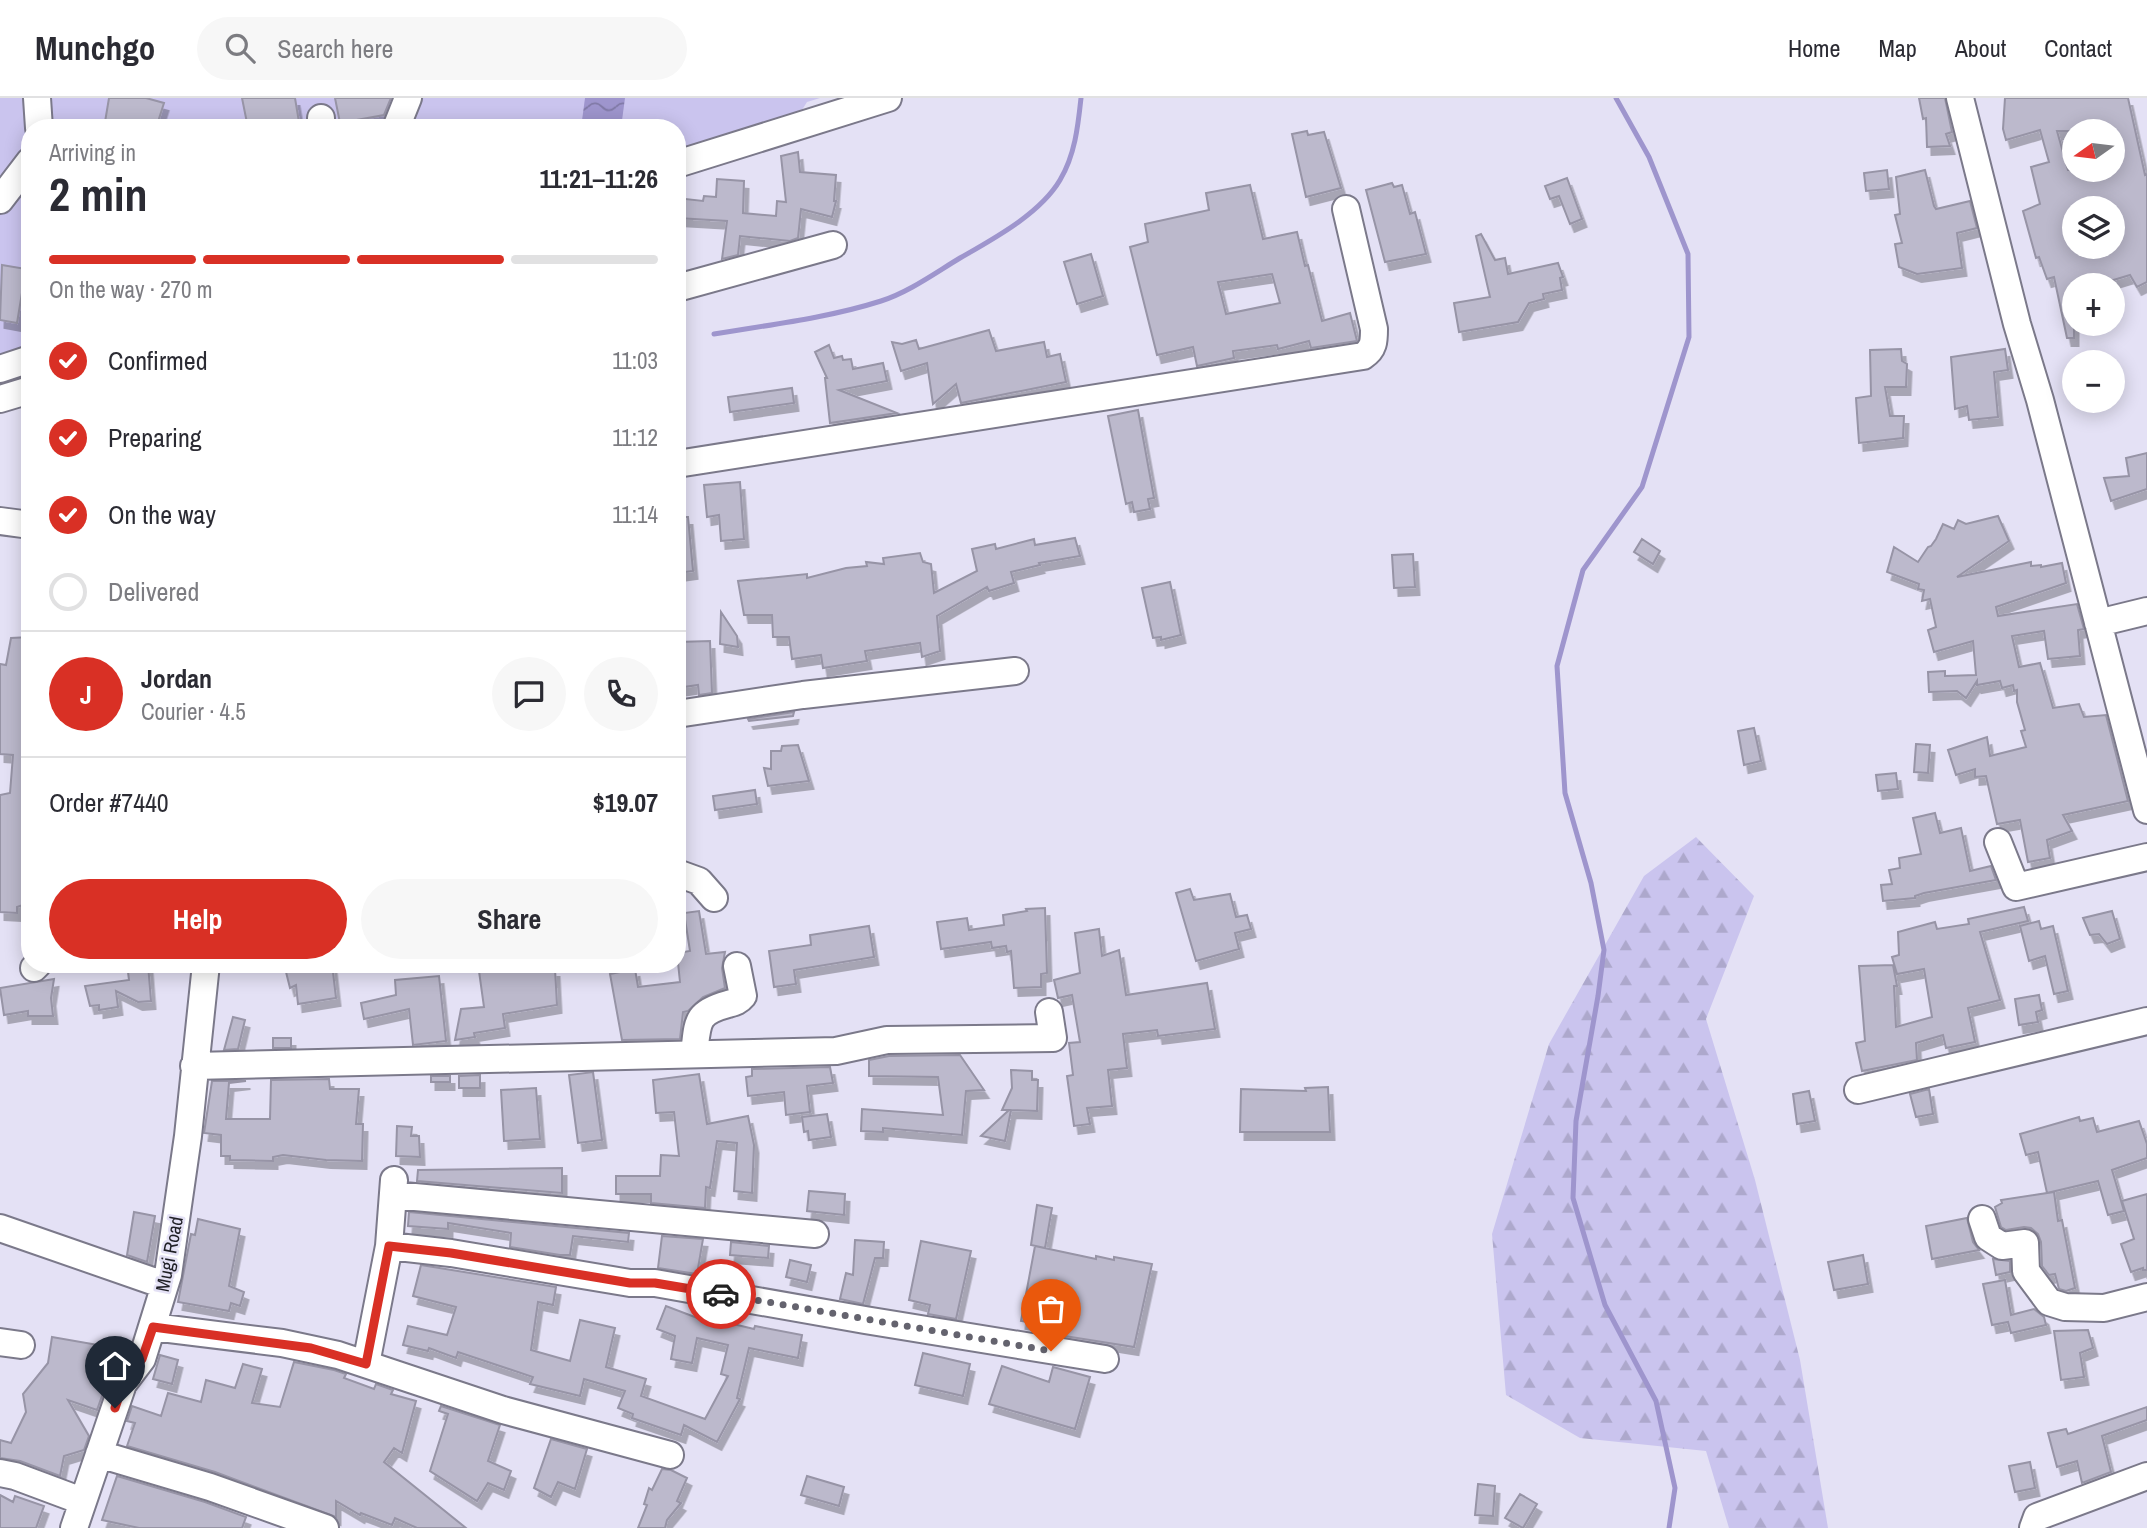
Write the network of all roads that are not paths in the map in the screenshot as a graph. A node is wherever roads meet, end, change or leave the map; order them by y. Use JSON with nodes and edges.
{"nodes":[{"id":1,"x":37,"y":98,"type":"edge"},
{"id":2,"x":408,"y":98,"type":"edge"},
{"id":3,"x":888,"y":98,"type":"edge"},
{"id":4,"x":1961,"y":98,"type":"edge"},
{"id":5,"x":38,"y":119,"type":"edge"},
{"id":6,"x":400,"y":119,"type":"edge"},
{"id":7,"x":686,"y":161,"type":"edge"},
{"id":8,"x":21,"y":173,"type":"edge"},
{"id":9,"x":0,"y":200,"type":"edge"},
{"id":10,"x":1346,"y":209,"type":"dead end"},
{"id":11,"x":834,"y":245,"type":"dead end"},
{"id":12,"x":686,"y":286,"type":"edge"},
{"id":13,"x":21,"y":362,"type":"edge"},
{"id":14,"x":0,"y":369,"type":"edge"},
{"id":15,"x":21,"y":393,"type":"edge"},
{"id":16,"x":0,"y":400,"type":"edge"},
{"id":17,"x":686,"y":463,"type":"edge"},
{"id":18,"x":0,"y":521,"type":"edge"},
{"id":19,"x":21,"y":524,"type":"edge"},
{"id":20,"x":2147,"y":611,"type":"edge"},
{"id":21,"x":2098,"y":623,"type":"junction"},
{"id":22,"x":1015,"y":671,"type":"dead end"},
{"id":23,"x":686,"y":713,"type":"edge"},
{"id":24,"x":2137,"y":733,"type":"edge"},
{"id":25,"x":2147,"y":810,"type":"edge"},
{"id":26,"x":1998,"y":842,"type":"dead end"},
{"id":27,"x":2147,"y":857,"type":"edge"},
{"id":28,"x":686,"y":876,"type":"edge"},
{"id":29,"x":714,"y":898,"type":"dead end"},
{"id":30,"x":737,"y":966,"type":"dead end"},
{"id":31,"x":205,"y":973,"type":"edge"},
{"id":32,"x":1049,"y":1012,"type":"dead end"},
{"id":33,"x":2147,"y":1021,"type":"edge"},
{"id":34,"x":694,"y":1054,"type":"junction"},
{"id":35,"x":194,"y":1066,"type":"junction"},
{"id":36,"x":1858,"y":1090,"type":"dead end"},
{"id":37,"x":1982,"y":1219,"type":"dead end"},
{"id":38,"x":0,"y":1228,"type":"edge"},
{"id":39,"x":815,"y":1234,"type":"dead end"},
{"id":40,"x":389,"y":1246,"type":"junction"},
{"id":41,"x":630,"y":1283,"type":"junction"},
{"id":42,"x":163,"y":1285,"type":"junction"},
{"id":43,"x":2147,"y":1297,"type":"edge"},
{"id":44,"x":153,"y":1327,"type":"junction"},
{"id":45,"x":942,"y":1346,"type":"dead end"},
{"id":46,"x":1105,"y":1359,"type":"dead end"},
{"id":47,"x":366,"y":1364,"type":"junction"},
{"id":48,"x":99,"y":1454,"type":"junction"},
{"id":49,"x":670,"y":1455,"type":"dead end"},
{"id":50,"x":0,"y":1473,"type":"edge"},
{"id":51,"x":2147,"y":1476,"type":"edge"},
{"id":52,"x":82,"y":1501,"type":"junction"},
{"id":53,"x":74,"y":1528,"type":"edge"},
{"id":54,"x":325,"y":1528,"type":"edge"},
{"id":55,"x":2033,"y":1528,"type":"edge"}],
"edges":[{"from":1,"to":5,"type":"street"},
{"from":2,"to":6,"type":"street"},
{"from":3,"to":7,"type":"street"},
{"from":4,"to":21,"type":"street"},
{"from":8,"to":9,"type":"street"},
{"from":10,"to":17,"type":"street"},
{"from":11,"to":12,"type":"street"},
{"from":13,"to":14,"type":"street"},
{"from":15,"to":16,"type":"street"},
{"from":18,"to":19,"type":"street"},
{"from":20,"to":21,"type":"street"},
{"from":21,"to":24,"type":"street"},
{"from":22,"to":23,"type":"street"},
{"from":24,"to":25,"type":"street"},
{"from":26,"to":27,"type":"street"},
{"from":28,"to":29,"type":"street"},
{"from":30,"to":34,"type":"street"},
{"from":31,"to":35,"type":"street","name":"Mugi Road"},
{"from":32,"to":34,"type":"street"},
{"from":33,"to":36,"type":"street"},
{"from":34,"to":35,"type":"street"},
{"from":35,"to":42,"type":"street","name":"Mugi Road"},
{"from":37,"to":43,"type":"street"},
{"from":38,"to":42,"type":"street"},
{"from":39,"to":40,"type":"street"},
{"from":40,"to":41,"type":"street"},
{"from":40,"to":47,"type":"street"},
{"from":41,"to":45,"type":"street"},
{"from":41,"to":46,"type":"street"},
{"from":42,"to":44,"type":"street","name":"Mugi Road"},
{"from":44,"to":47,"type":"street"},
{"from":44,"to":48,"type":"street","name":"Mugi Road"},
{"from":47,"to":49,"type":"street"},
{"from":48,"to":52,"type":"street","name":"Mugi Road"},
{"from":48,"to":54,"type":"street"},
{"from":50,"to":52,"type":"street"},
{"from":51,"to":55,"type":"street"},
{"from":52,"to":53,"type":"street","name":"Mugi Road"}]}
